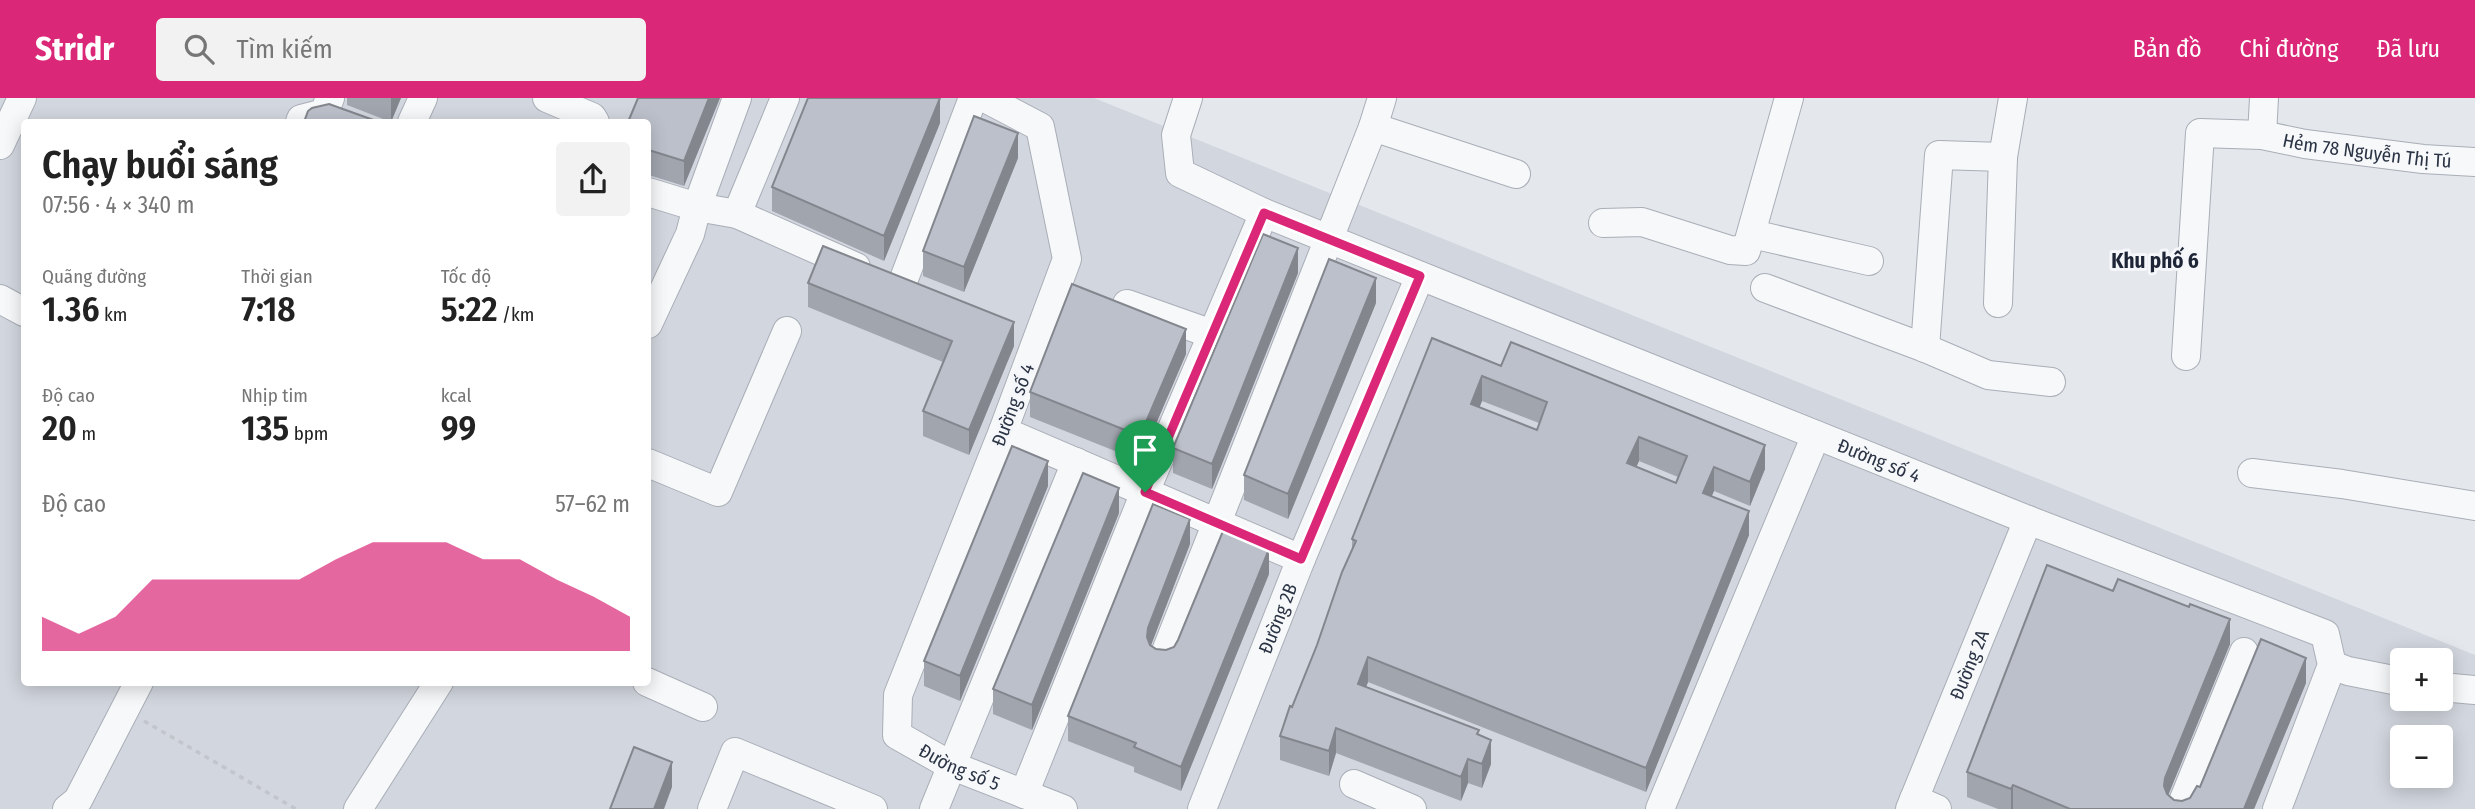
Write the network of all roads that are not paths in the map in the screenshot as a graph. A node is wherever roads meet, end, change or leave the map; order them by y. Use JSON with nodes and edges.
{"nodes":[{"id":1,"x":22,"y":98,"type":"edge"},
{"id":2,"x":423,"y":98,"type":"edge"},
{"id":3,"x":547,"y":98,"type":"edge"},
{"id":4,"x":737,"y":98,"type":"edge"},
{"id":5,"x":785,"y":98,"type":"edge"},
{"id":6,"x":973,"y":98,"type":"edge"},
{"id":7,"x":985,"y":98,"type":"edge"},
{"id":8,"x":1188,"y":98,"type":"edge"},
{"id":9,"x":1382,"y":98,"type":"edge"},
{"id":10,"x":2013,"y":98,"type":"edge"},
{"id":11,"x":2264,"y":98,"type":"edge"},
{"id":12,"x":1781,"y":99,"type":"edge"},
{"id":13,"x":413,"y":119,"type":"edge"},
{"id":14,"x":593,"y":119,"type":"edge"},
{"id":15,"x":1373,"y":127,"type":"junction"},
{"id":16,"x":2262,"y":135,"type":"junction"},
{"id":17,"x":0,"y":145,"type":"edge"},
{"id":18,"x":2003,"y":156,"type":"junction"},
{"id":19,"x":2475,"y":162,"type":"edge"},
{"id":20,"x":1516,"y":174,"type":"dead end"},
{"id":21,"x":651,"y":193,"type":"edge"},
{"id":22,"x":696,"y":207,"type":"junction"},
{"id":23,"x":1264,"y":213,"type":"junction"},
{"id":24,"x":737,"y":214,"type":"junction"},
{"id":25,"x":1603,"y":223,"type":"dead end"},
{"id":26,"x":1752,"y":233,"type":"junction"},
{"id":27,"x":1329,"y":239,"type":"junction"},
{"id":28,"x":1869,"y":261,"type":"dead end"},
{"id":29,"x":1420,"y":276,"type":"junction"},
{"id":30,"x":1765,"y":288,"type":"dead end"},
{"id":31,"x":0,"y":299,"type":"edge"},
{"id":32,"x":1998,"y":303,"type":"dead end"},
{"id":33,"x":1127,"y":304,"type":"edge"},
{"id":34,"x":21,"y":310,"type":"edge"},
{"id":35,"x":651,"y":318,"type":"edge"},
{"id":36,"x":787,"y":331,"type":"dead end"},
{"id":37,"x":1212,"y":334,"type":"junction"},
{"id":38,"x":1925,"y":348,"type":"junction"},
{"id":39,"x":2186,"y":356,"type":"dead end"},
{"id":40,"x":2051,"y":382,"type":"dead end"},
{"id":41,"x":1003,"y":431,"type":"junction"},
{"id":42,"x":1816,"y":435,"type":"junction"},
{"id":43,"x":1076,"y":463,"type":"junction"},
{"id":44,"x":651,"y":464,"type":"edge"},
{"id":45,"x":2252,"y":473,"type":"dead end"},
{"id":46,"x":1145,"y":492,"type":"junction"},
{"id":47,"x":2475,"y":506,"type":"edge"},
{"id":48,"x":2028,"y":520,"type":"junction"},
{"id":49,"x":1217,"y":523,"type":"junction"},
{"id":50,"x":1301,"y":559,"type":"junction"},
{"id":51,"x":2244,"y":652,"type":"dead end"},
{"id":52,"x":1163,"y":659,"type":"edge"},
{"id":53,"x":2332,"y":664,"type":"junction"},
{"id":54,"x":2390,"y":679,"type":"edge"},
{"id":55,"x":651,"y":684,"type":"edge"},
{"id":56,"x":137,"y":686,"type":"edge"},
{"id":57,"x":436,"y":686,"type":"edge"},
{"id":58,"x":2453,"y":689,"type":"edge"},
{"id":59,"x":2475,"y":690,"type":"edge"},
{"id":60,"x":703,"y":707,"type":"dead end"},
{"id":61,"x":897,"y":735,"type":"joint"},
{"id":62,"x":950,"y":765,"type":"junction"},
{"id":63,"x":1354,"y":784,"type":"dead end"},
{"id":64,"x":1024,"y":794,"type":"junction"},
{"id":65,"x":1920,"y":806,"type":"edge"},
{"id":66,"x":67,"y":809,"type":"edge"},
{"id":67,"x":358,"y":809,"type":"edge"},
{"id":68,"x":712,"y":809,"type":"edge"},
{"id":69,"x":873,"y":809,"type":"edge"},
{"id":70,"x":934,"y":809,"type":"edge"},
{"id":71,"x":1063,"y":809,"type":"edge"},
{"id":72,"x":1202,"y":809,"type":"edge"},
{"id":73,"x":1412,"y":809,"type":"edge"},
{"id":74,"x":1660,"y":809,"type":"edge"},
{"id":75,"x":2179,"y":809,"type":"edge"},
{"id":76,"x":2277,"y":809,"type":"edge"}],
"edges":[{"from":1,"to":17,"type":"street"},
{"from":2,"to":13,"type":"street"},
{"from":3,"to":14,"type":"street"},
{"from":4,"to":22,"type":"street"},
{"from":5,"to":24,"type":"street"},
{"from":6,"to":24,"type":"street"},
{"from":7,"to":41,"type":"street","name":"Đường số 4"},
{"from":8,"to":23,"type":"street","name":"Đường số 4"},
{"from":9,"to":15,"type":"street"},
{"from":10,"to":18,"type":"street"},
{"from":11,"to":16,"type":"street","name":"Hẻm 78 Nguyễn Thị Tú"},
{"from":12,"to":26,"type":"street"},
{"from":15,"to":20,"type":"street"},
{"from":15,"to":27,"type":"street"},
{"from":16,"to":19,"type":"street","name":"Hẻm 78 Nguyễn Thị Tú"},
{"from":16,"to":39,"type":"street","name":"Hẻm 78 Nguyễn Thị Tú"},
{"from":18,"to":32,"type":"street"},
{"from":18,"to":38,"type":"street"},
{"from":21,"to":22,"type":"street"},
{"from":22,"to":24,"type":"street"},
{"from":22,"to":35,"type":"street"},
{"from":23,"to":27,"type":"street","name":"Đường số 4"},
{"from":23,"to":37,"type":"street"},
{"from":25,"to":26,"type":"street"},
{"from":26,"to":28,"type":"street"},
{"from":27,"to":29,"type":"street","name":"Đường số 4"},
{"from":27,"to":49,"type":"street"},
{"from":29,"to":42,"type":"street","name":"Đường số 4"},
{"from":29,"to":50,"type":"street","name":"Đường 2B"},
{"from":30,"to":38,"type":"street"},
{"from":31,"to":34,"type":"street"},
{"from":33,"to":37,"type":"street"},
{"from":36,"to":44,"type":"street"},
{"from":37,"to":46,"type":"street"},
{"from":38,"to":40,"type":"street"},
{"from":41,"to":43,"type":"street"},
{"from":41,"to":61,"type":"street","name":"Đường số 4"},
{"from":42,"to":48,"type":"street","name":"Đường số 4"},
{"from":42,"to":74,"type":"street"},
{"from":43,"to":46,"type":"street"},
{"from":43,"to":62,"type":"street"},
{"from":45,"to":47,"type":"street"},
{"from":46,"to":49,"type":"street"},
{"from":46,"to":64,"type":"street"},
{"from":48,"to":53,"type":"street","name":"Đường số 4"},
{"from":48,"to":65,"type":"street","name":"Đường 2A"},
{"from":49,"to":50,"type":"street"},
{"from":49,"to":52,"type":"street"},
{"from":50,"to":72,"type":"street","name":"Đường 2B"},
{"from":51,"to":75,"type":"street"},
{"from":53,"to":54,"type":"street"},
{"from":53,"to":76,"type":"street"},
{"from":55,"to":60,"type":"street"},
{"from":56,"to":66,"type":"street"},
{"from":57,"to":67,"type":"street"},
{"from":58,"to":59,"type":"street"},
{"from":61,"to":62,"type":"street","name":"Đường số 5"},
{"from":62,"to":64,"type":"street","name":"Đường số 5"},
{"from":62,"to":70,"type":"street"},
{"from":63,"to":73,"type":"street"},
{"from":64,"to":71,"type":"street","name":"Đường số 5"},
{"from":68,"to":69,"type":"street"}]}
